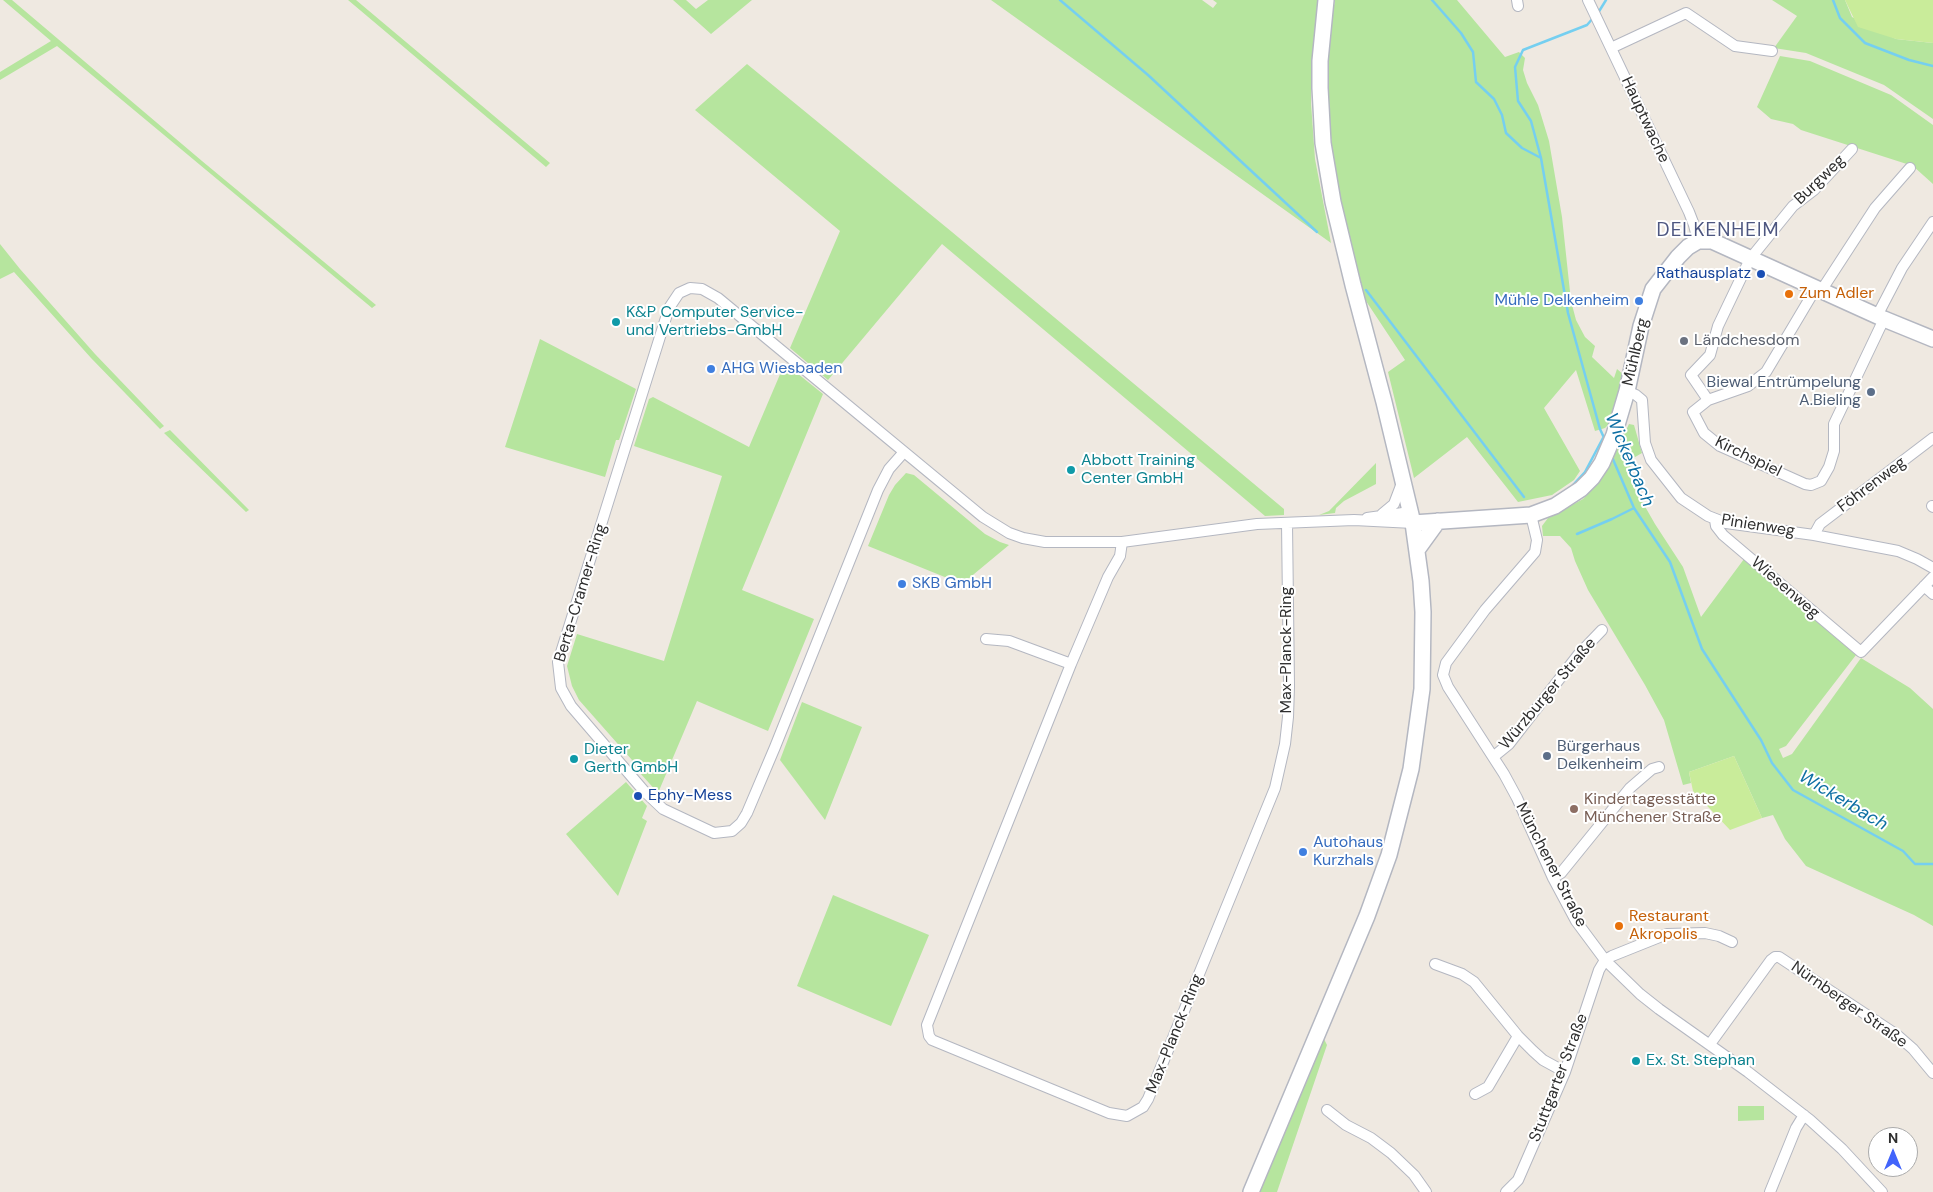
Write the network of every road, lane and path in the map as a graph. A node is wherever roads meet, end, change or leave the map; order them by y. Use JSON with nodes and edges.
{"nodes":[{"id":1,"x":1326,"y":0,"type":"edge"},
{"id":2,"x":1590,"y":4,"type":"edge"},
{"id":3,"x":1611,"y":48,"type":"junction"},
{"id":4,"x":1772,"y":52,"type":"dead end"},
{"id":5,"x":1852,"y":149,"type":"dead end"},
{"id":6,"x":1910,"y":168,"type":"dead end"},
{"id":7,"x":1933,"y":222,"type":"edge"},
{"id":8,"x":1693,"y":244,"type":"junction"},
{"id":9,"x":1750,"y":259,"type":"junction"},
{"id":10,"x":1818,"y":289,"type":"junction"},
{"id":11,"x":1880,"y":317,"type":"junction"},
{"id":12,"x":1933,"y":339,"type":"edge"},
{"id":13,"x":1627,"y":391,"type":"junction"},
{"id":14,"x":1708,"y":400,"type":"junction"},
{"id":15,"x":1933,"y":438,"type":"edge"},
{"id":16,"x":904,"y":452,"type":"junction"},
{"id":17,"x":1403,"y":480,"type":"junction"},
{"id":18,"x":1381,"y":514,"type":"junction"},
{"id":19,"x":1531,"y":514,"type":"junction"},
{"id":20,"x":1411,"y":517,"type":"junction"},
{"id":21,"x":1468,"y":518,"type":"junction"},
{"id":22,"x":1354,"y":520,"type":"junction"},
{"id":23,"x":1715,"y":520,"type":"junction"},
{"id":24,"x":1438,"y":522,"type":"junction"},
{"id":25,"x":1287,"y":523,"type":"junction"},
{"id":26,"x":1814,"y":535,"type":"junction"},
{"id":27,"x":1122,"y":542,"type":"junction"},
{"id":28,"x":1417,"y":550,"type":"junction"},
{"id":29,"x":1933,"y":568,"type":"edge"},
{"id":30,"x":1933,"y":577,"type":"edge"},
{"id":31,"x":1924,"y":586,"type":"junction"},
{"id":32,"x":1933,"y":594,"type":"edge"},
{"id":33,"x":1602,"y":630,"type":"dead end"},
{"id":34,"x":986,"y":639,"type":"dead end"},
{"id":35,"x":1072,"y":664,"type":"junction"},
{"id":36,"x":1494,"y":757,"type":"junction"},
{"id":37,"x":1659,"y":767,"type":"dead end"},
{"id":38,"x":1553,"y":878,"type":"junction"},
{"id":39,"x":1732,"y":942,"type":"dead end"},
{"id":40,"x":1605,"y":960,"type":"junction"},
{"id":41,"x":1436,"y":964,"type":"dead end"},
{"id":42,"x":1518,"y":1036,"type":"junction"},
{"id":43,"x":1710,"y":1044,"type":"junction"},
{"id":44,"x":1565,"y":1072,"type":"junction"},
{"id":45,"x":1933,"y":1073,"type":"edge"},
{"id":46,"x":1475,"y":1094,"type":"dead end"},
{"id":47,"x":1327,"y":1110,"type":"dead end"},
{"id":48,"x":1804,"y":1115,"type":"junction"},
{"id":49,"x":1251,"y":1192,"type":"edge"},
{"id":50,"x":1426,"y":1192,"type":"edge"},
{"id":51,"x":1506,"y":1192,"type":"edge"},
{"id":52,"x":1770,"y":1192,"type":"edge"},
{"id":53,"x":1882,"y":1192,"type":"edge"}],
"edges":[{"from":1,"to":17,"type":"main road"},
{"from":2,"to":3,"type":"street","name":"Hauptwache"},
{"from":3,"to":4,"type":"street"},
{"from":3,"to":8,"type":"street","name":"Hauptwache"},
{"from":5,"to":9,"type":"street","name":"Burgweg"},
{"from":6,"to":10,"type":"street"},
{"from":7,"to":11,"type":"street"},
{"from":8,"to":9,"type":"main road"},
{"from":8,"to":13,"type":"main road","name":"Mühlberg"},
{"from":9,"to":10,"type":"main road"},
{"from":9,"to":14,"type":"street","name":"Burgweg"},
{"from":10,"to":11,"type":"main road"},
{"from":10,"to":14,"type":"street"},
{"from":11,"to":12,"type":"main road"},
{"from":11,"to":14,"type":"street","name":"Kirchspiel"},
{"from":13,"to":19,"type":"main road","name":"Mühlberg"},
{"from":13,"to":23,"type":"street","name":"Pinienweg"},
{"from":15,"to":26,"type":"street","name":"Föhrenweg"},
{"from":16,"to":16,"type":"street","name":"Berta-Cramer-Ring"},
{"from":16,"to":27,"type":"street","name":"Berta-Cramer-Ring"},
{"from":17,"to":18,"type":"street"},
{"from":17,"to":20,"type":"main road"},
{"from":18,"to":20,"type":"street"},
{"from":18,"to":22,"type":"street"},
{"from":19,"to":21,"type":"main road","name":"Mühlberg"},
{"from":19,"to":36,"type":"street","name":"Münchener Straße"},
{"from":20,"to":21,"type":"main road","name":"Mühlberg"},
{"from":20,"to":22,"type":"street"},
{"from":20,"to":24,"type":"main road","name":"Mühlberg"},
{"from":20,"to":28,"type":"main road"},
{"from":21,"to":24,"type":"main road","name":"Mühlberg"},
{"from":22,"to":25,"type":"street"},
{"from":23,"to":26,"type":"street","name":"Pinienweg"},
{"from":23,"to":31,"type":"street","name":"Wiesenweg"},
{"from":24,"to":28,"type":"main road"},
{"from":25,"to":27,"type":"street"},
{"from":25,"to":35,"type":"street","name":"Max-Planck-Ring"},
{"from":26,"to":29,"type":"street","name":"Pinienweg"},
{"from":27,"to":35,"type":"street","name":"Max-Planck-Ring"},
{"from":28,"to":49,"type":"main road"},
{"from":30,"to":31,"type":"street"},
{"from":31,"to":32,"type":"street"},
{"from":33,"to":36,"type":"street","name":"Würzburger Straße"},
{"from":34,"to":35,"type":"street"},
{"from":36,"to":38,"type":"street","name":"Münchener Straße"},
{"from":37,"to":38,"type":"street"},
{"from":38,"to":40,"type":"street","name":"Münchener Straße"},
{"from":39,"to":40,"type":"street"},
{"from":40,"to":43,"type":"street","name":"Münchener Straße"},
{"from":40,"to":44,"type":"street","name":"Stuttgarter Straße"},
{"from":41,"to":42,"type":"street"},
{"from":42,"to":44,"type":"street"},
{"from":42,"to":46,"type":"street"},
{"from":43,"to":45,"type":"street","name":"Nürnberger Straße"},
{"from":43,"to":48,"type":"street","name":"Münchener Straße"},
{"from":44,"to":51,"type":"street","name":"Stuttgarter Straße"},
{"from":47,"to":50,"type":"street"},
{"from":48,"to":52,"type":"street"},
{"from":48,"to":53,"type":"street","name":"Münchener Straße"}]}
